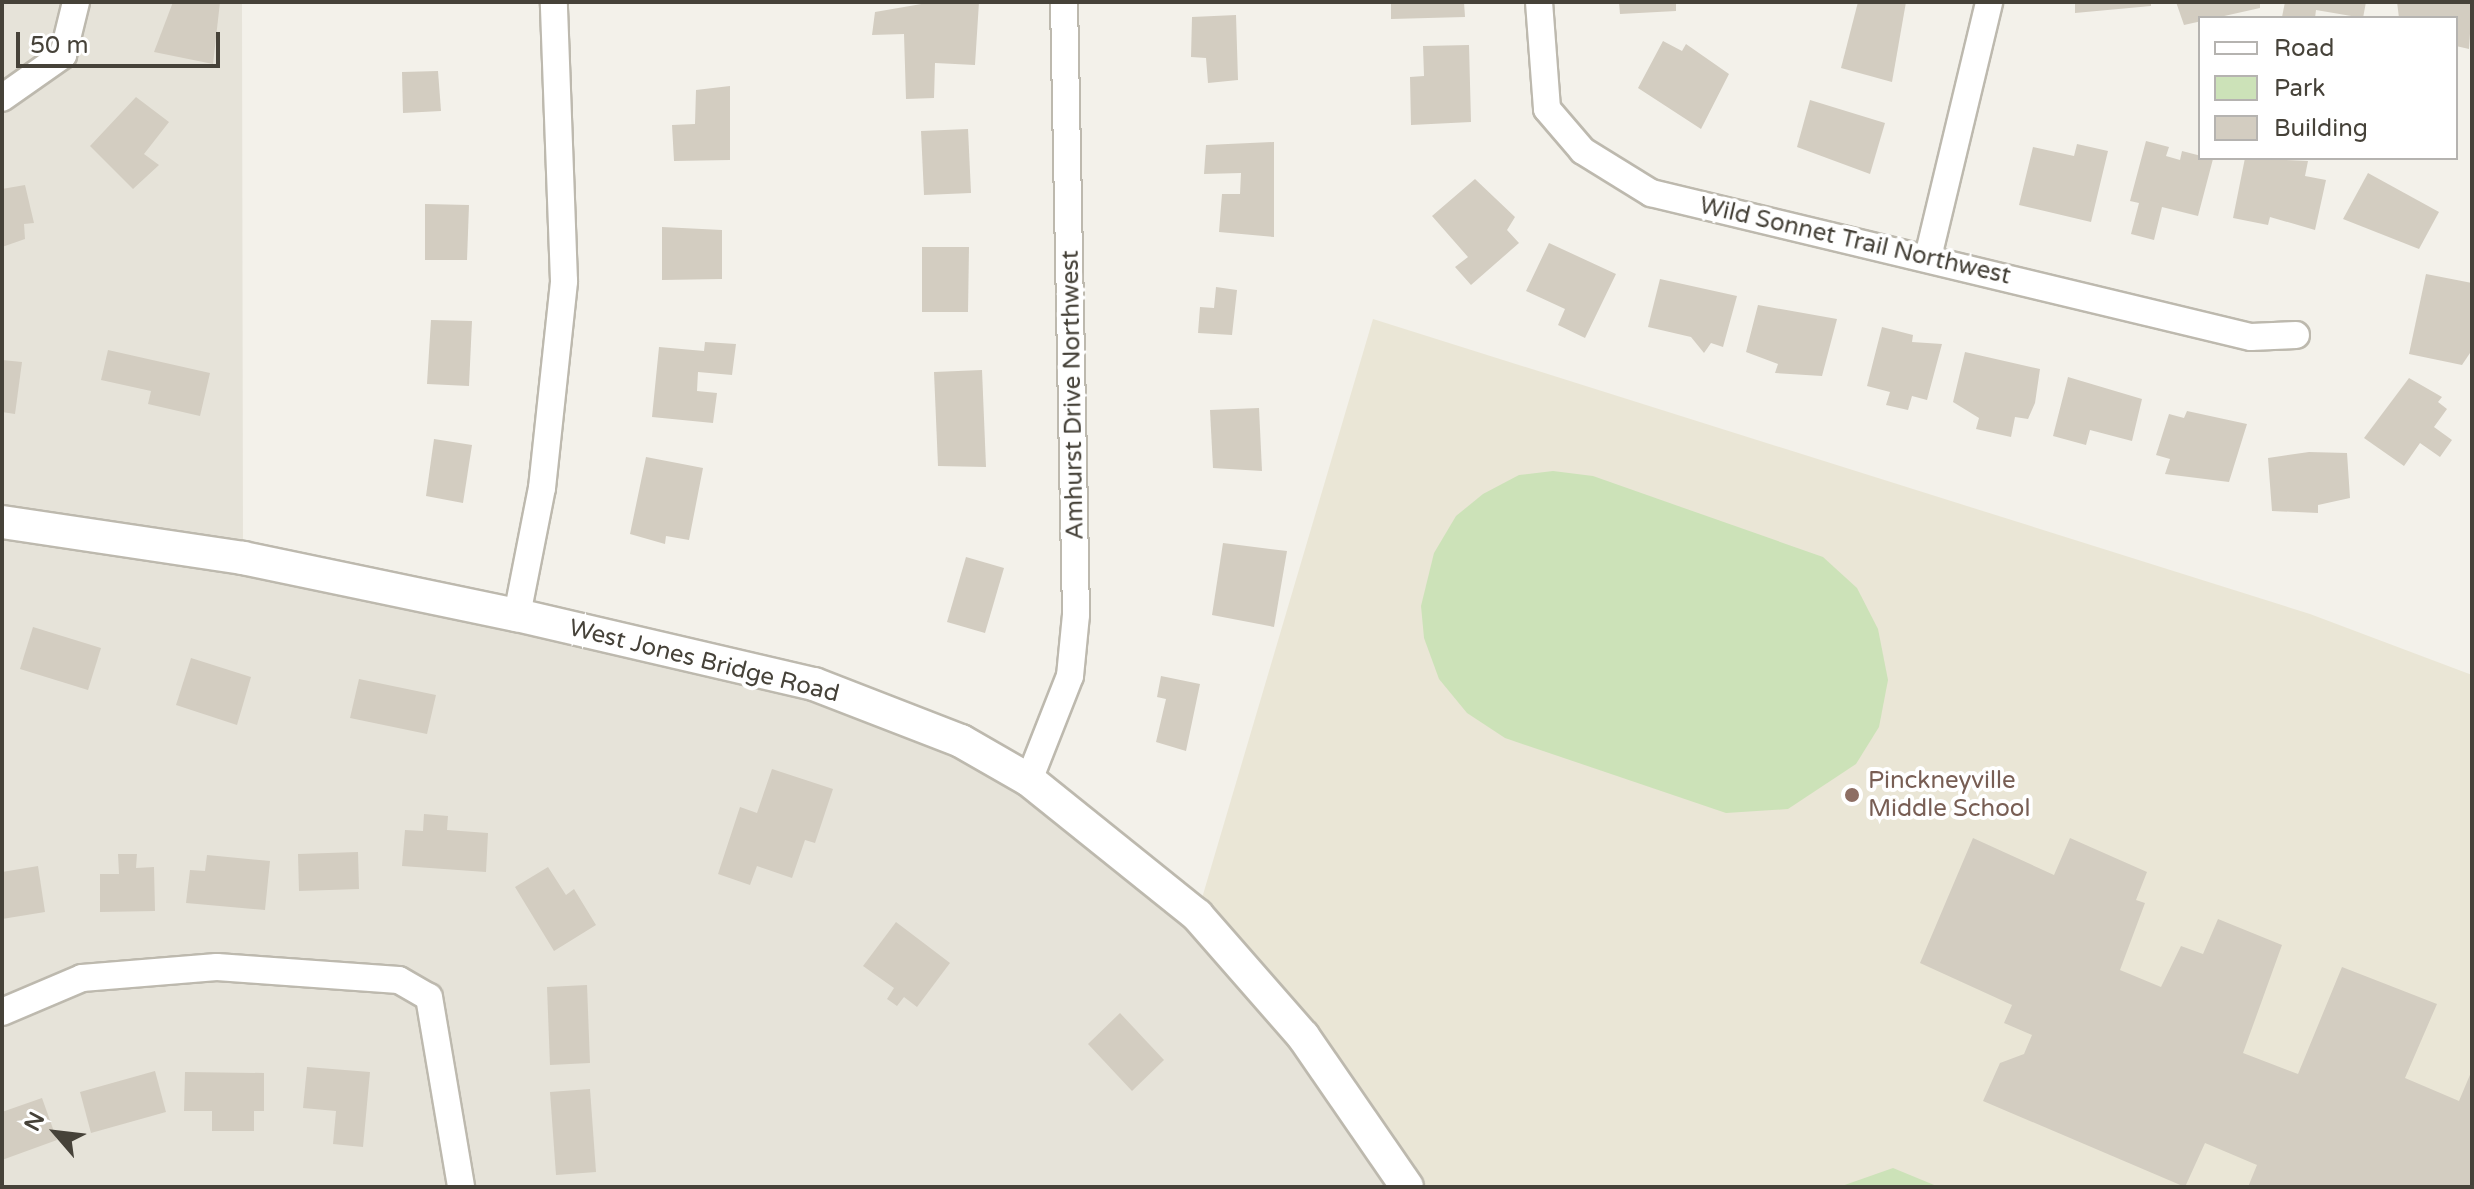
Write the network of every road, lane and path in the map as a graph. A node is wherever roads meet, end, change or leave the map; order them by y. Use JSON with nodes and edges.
{"nodes":[{"id":1,"x":76,"y":2,"type":"edge"},
{"id":2,"x":554,"y":2,"type":"edge"},
{"id":3,"x":1064,"y":2,"type":"edge"},
{"id":4,"x":1539,"y":2,"type":"edge"},
{"id":5,"x":1989,"y":2,"type":"edge"},
{"id":6,"x":2,"y":98,"type":"edge"},
{"id":7,"x":1928,"y":257,"type":"junction"},
{"id":8,"x":2296,"y":335,"type":"dead end"},
{"id":9,"x":2,"y":522,"type":"edge"},
{"id":10,"x":517,"y":615,"type":"junction"},
{"id":11,"x":1029,"y":780,"type":"junction"},
{"id":12,"x":2,"y":1012,"type":"edge"},
{"id":13,"x":461,"y":1187,"type":"edge"},
{"id":14,"x":1407,"y":1187,"type":"edge"}],
"edges":[{"from":1,"to":6,"type":"street"},
{"from":2,"to":10,"type":"street"},
{"from":3,"to":11,"type":"street","name":"Amhurst Drive Northwest"},
{"from":4,"to":7,"type":"street","name":"Wild Sonnet Trail Northwest"},
{"from":5,"to":7,"type":"street"},
{"from":7,"to":8,"type":"street","name":"Wild Sonnet Trail Northwest"},
{"from":9,"to":10,"type":"street","name":"West Jones Bridge Road"},
{"from":10,"to":11,"type":"street","name":"West Jones Bridge Road"},
{"from":11,"to":14,"type":"street","name":"West Jones Bridge Road"},
{"from":12,"to":13,"type":"street"}]}
